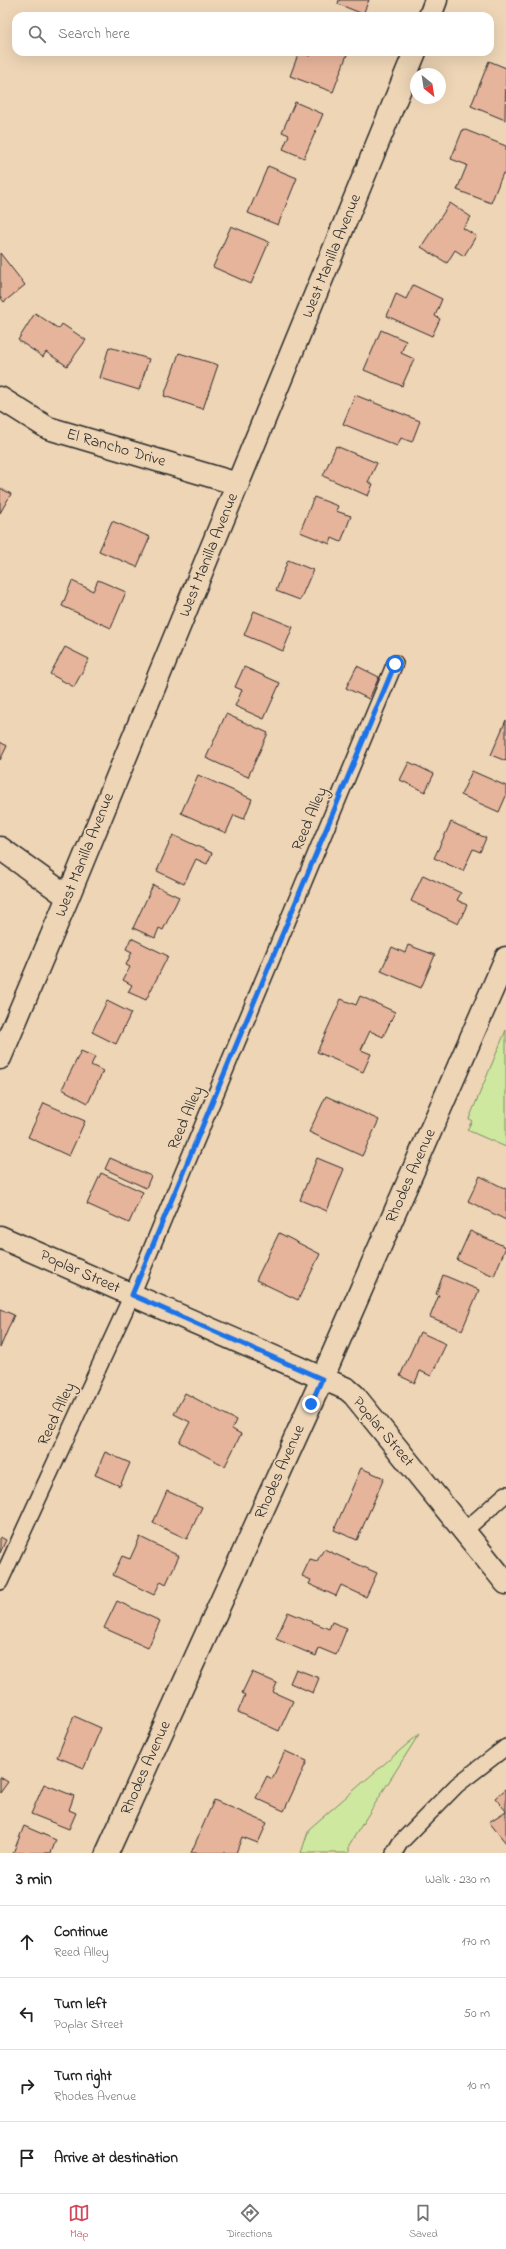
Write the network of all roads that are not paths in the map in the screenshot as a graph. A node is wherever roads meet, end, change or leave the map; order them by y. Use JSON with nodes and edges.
{"nodes":[{"id":1,"x":436,"y":0,"type":"edge"},
{"id":2,"x":432,"y":12,"type":"edge"},
{"id":3,"x":413,"y":56,"type":"edge"},
{"id":4,"x":0,"y":398,"type":"edge"},
{"id":5,"x":238,"y":484,"type":"junction"},
{"id":6,"x":395,"y":664,"type":"dead end"},
{"id":7,"x":0,"y":848,"type":"edge"},
{"id":8,"x":68,"y":897,"type":"junction"},
{"id":9,"x":506,"y":958,"type":"edge"},
{"id":10,"x":0,"y":1058,"type":"edge"},
{"id":11,"x":0,"y":1237,"type":"edge"},
{"id":12,"x":132,"y":1295,"type":"junction"},
{"id":13,"x":322,"y":1379,"type":"junction"},
{"id":14,"x":506,"y":1494,"type":"edge"},
{"id":15,"x":464,"y":1531,"type":"junction"},
{"id":16,"x":0,"y":1582,"type":"edge"},
{"id":17,"x":506,"y":1583,"type":"edge"},
{"id":18,"x":506,"y":1747,"type":"edge"},
{"id":19,"x":107,"y":1853,"type":"edge"},
{"id":20,"x":394,"y":1853,"type":"edge"}],
"edges":[{"from":1,"to":2,"type":"street"},
{"from":3,"to":5,"type":"street","name":"West Manilla Avenue"},
{"from":4,"to":5,"type":"street","name":"El Rancho Drive"},
{"from":5,"to":8,"type":"street","name":"West Manilla Avenue"},
{"from":6,"to":12,"type":"lane","name":"Reed Alley"},
{"from":7,"to":8,"type":"street"},
{"from":8,"to":10,"type":"street","name":"West Manilla Avenue"},
{"from":9,"to":13,"type":"street","name":"Rhodes Avenue"},
{"from":11,"to":12,"type":"street","name":"Poplar Street"},
{"from":12,"to":13,"type":"street","name":"Poplar Street"},
{"from":12,"to":16,"type":"lane","name":"Reed Alley"},
{"from":13,"to":15,"type":"street","name":"Poplar Street"},
{"from":13,"to":19,"type":"street","name":"Rhodes Avenue"},
{"from":14,"to":15,"type":"lane"},
{"from":15,"to":17,"type":"street","name":"Poplar Street"},
{"from":18,"to":20,"type":"lane"}]}
